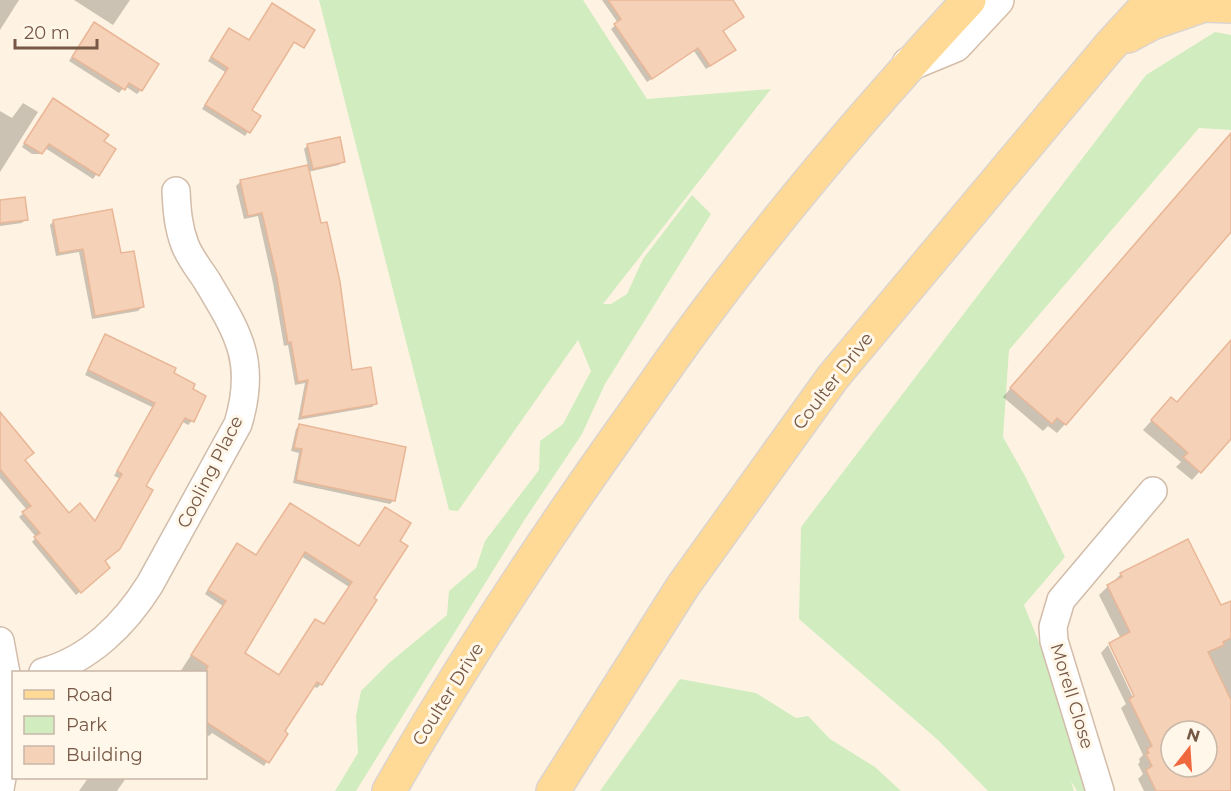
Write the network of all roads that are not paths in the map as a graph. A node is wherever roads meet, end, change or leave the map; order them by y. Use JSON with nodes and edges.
{"nodes":[{"id":1,"x":969,"y":0,"type":"edge"},
{"id":2,"x":997,"y":0,"type":"edge"},
{"id":3,"x":1152,"y":0,"type":"edge"},
{"id":4,"x":1231,"y":6,"type":"edge"},
{"id":5,"x":1109,"y":47,"type":"junction"},
{"id":6,"x":909,"y":64,"type":"junction"},
{"id":7,"x":176,"y":191,"type":"dead end"},
{"id":8,"x":1153,"y":491,"type":"dead end"},
{"id":9,"x":0,"y":641,"type":"edge"},
{"id":10,"x":46,"y":671,"type":"edge"},
{"id":11,"x":10,"y":679,"type":"edge"},
{"id":12,"x":0,"y":789,"type":"edge"},
{"id":13,"x":389,"y":791,"type":"edge"},
{"id":14,"x":553,"y":791,"type":"edge"},
{"id":15,"x":1100,"y":791,"type":"edge"}],
"edges":[{"from":1,"to":6,"type":"main road","name":"Coulter Drive"},
{"from":2,"to":6,"type":"main road"},
{"from":3,"to":5,"type":"main road","name":"Coulter Drive"},
{"from":4,"to":5,"type":"main road"},
{"from":5,"to":14,"type":"main road","name":"Coulter Drive"},
{"from":6,"to":13,"type":"main road","name":"Coulter Drive"},
{"from":7,"to":10,"type":"street","name":"Cooling Place"},
{"from":8,"to":15,"type":"street","name":"Morell Close"},
{"from":9,"to":11,"type":"street"},
{"from":11,"to":12,"type":"street"}]}
